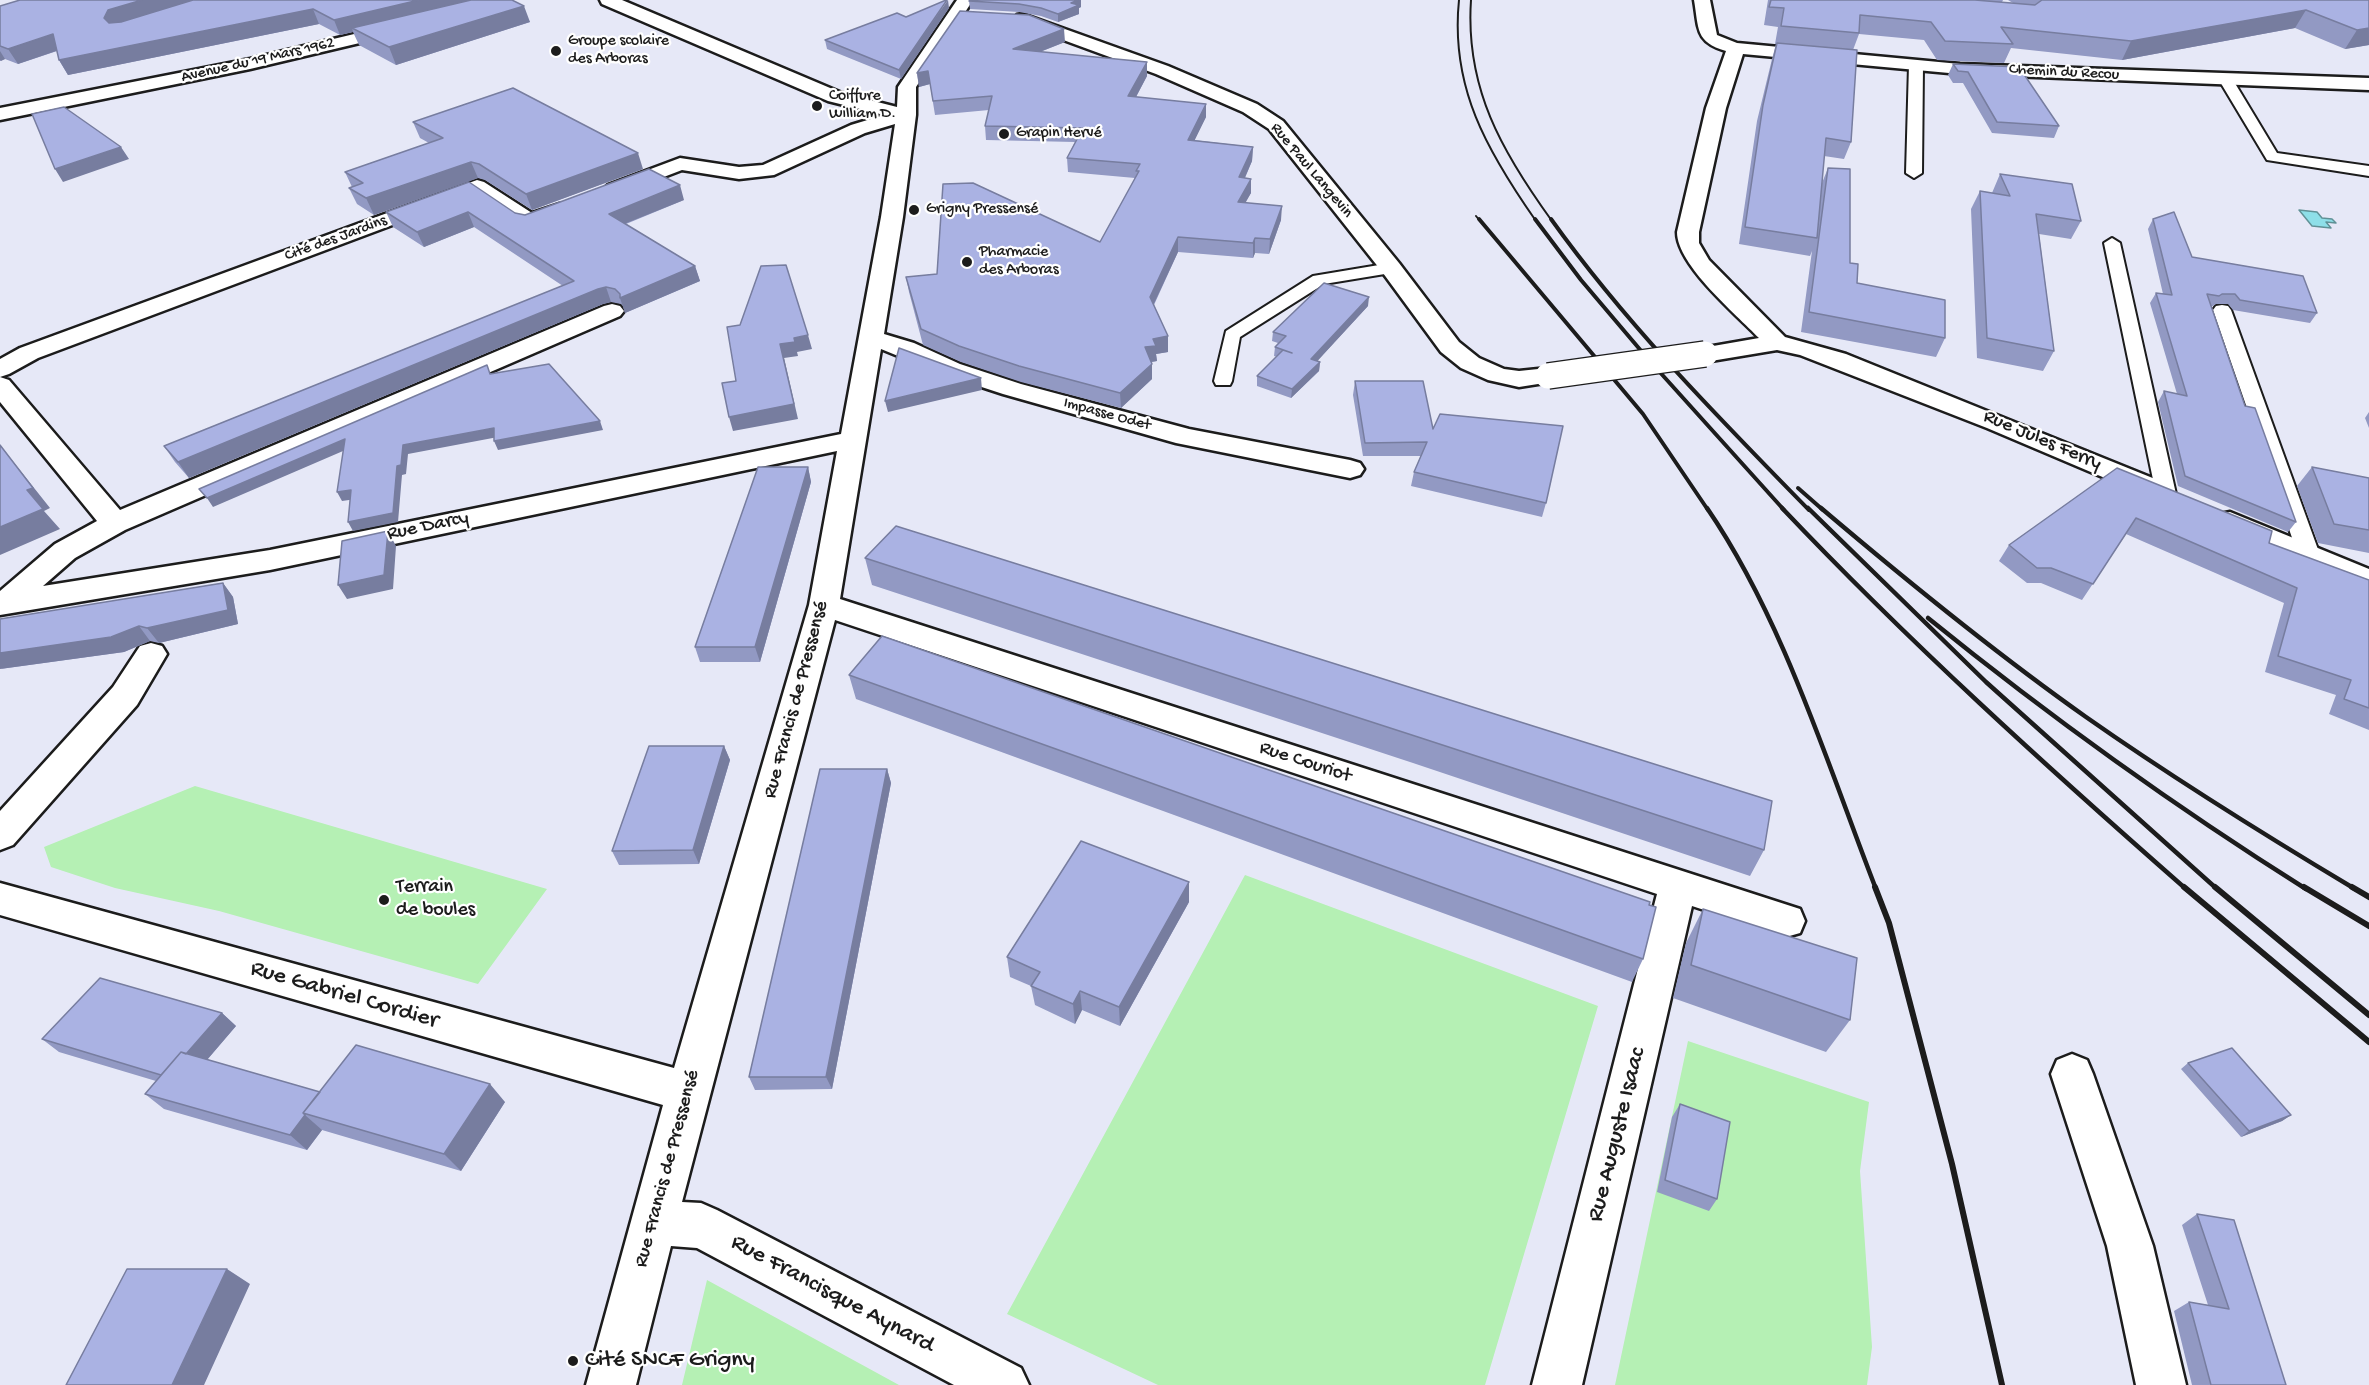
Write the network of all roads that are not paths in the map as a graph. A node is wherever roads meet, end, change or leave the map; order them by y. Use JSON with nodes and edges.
{"nodes":[{"id":1,"x":608,"y":0,"type":"edge"},
{"id":2,"x":1702,"y":0,"type":"edge"},
{"id":3,"x":965,"y":11,"type":"edge"},
{"id":4,"x":1007,"y":18,"type":"edge"},
{"id":5,"x":1736,"y":48,"type":"junction"},
{"id":6,"x":1916,"y":65,"type":"junction"},
{"id":7,"x":2226,"y":80,"type":"junction"},
{"id":8,"x":2369,"y":84,"type":"edge"},
{"id":9,"x":0,"y":103,"type":"edge"},
{"id":10,"x":0,"y":114,"type":"edge"},
{"id":11,"x":906,"y":115,"type":"junction"},
{"id":12,"x":2369,"y":171,"type":"edge"},
{"id":13,"x":1914,"y":173,"type":"dead end"},
{"id":14,"x":2112,"y":243,"type":"dead end"},
{"id":15,"x":1391,"y":268,"type":"junction"},
{"id":16,"x":2222,"y":310,"type":"edge"},
{"id":17,"x":612,"y":311,"type":"edge"},
{"id":18,"x":872,"y":338,"type":"junction"},
{"id":19,"x":1777,"y":343,"type":"junction"},
{"id":20,"x":1705,"y":354,"type":"joint"},
{"id":21,"x":0,"y":369,"type":"edge"},
{"id":22,"x":1223,"y":381,"type":"dead end"},
{"id":23,"x":0,"y":385,"type":"edge"},
{"id":24,"x":854,"y":439,"type":"junction"},
{"id":25,"x":1350,"y":469,"type":"dead end"},
{"id":26,"x":2188,"y":503,"type":"junction"},
{"id":27,"x":115,"y":523,"type":"junction"},
{"id":28,"x":2309,"y":555,"type":"junction"},
{"id":29,"x":2369,"y":581,"type":"edge"},
{"id":30,"x":2,"y":604,"type":"edge"},
{"id":31,"x":824,"y":605,"type":"junction"},
{"id":32,"x":151,"y":654,"type":"dead end"},
{"id":33,"x":0,"y":835,"type":"edge"},
{"id":34,"x":1678,"y":885,"type":"junction"},
{"id":35,"x":0,"y":899,"type":"edge"},
{"id":36,"x":1786,"y":921,"type":"dead end"},
{"id":37,"x":2072,"y":1074,"type":"dead end"},
{"id":38,"x":688,"y":1092,"type":"junction"},
{"id":39,"x":654,"y":1222,"type":"junction"},
{"id":40,"x":611,"y":1385,"type":"edge"},
{"id":41,"x":1004,"y":1385,"type":"edge"},
{"id":42,"x":1557,"y":1385,"type":"edge"},
{"id":43,"x":2161,"y":1385,"type":"edge"}],
"edges":[{"from":1,"to":11,"type":"street"},
{"from":2,"to":5,"type":"street","name":"Chemin du Recou"},
{"from":3,"to":11,"type":"street","name":"Rue Francis de Pressensé"},
{"from":4,"to":15,"type":"street","name":"Rue Paul Langevin"},
{"from":5,"to":6,"type":"street","name":"Chemin du Recou"},
{"from":5,"to":19,"type":"street"},
{"from":6,"to":7,"type":"street","name":"Chemin du Recou"},
{"from":6,"to":13,"type":"lane"},
{"from":7,"to":8,"type":"street","name":"Chemin du Recou"},
{"from":7,"to":12,"type":"lane"},
{"from":9,"to":10,"type":"street","name":"Avenue du 19 Mars 1962"},
{"from":11,"to":18,"type":"street","name":"Rue Francis de Pressensé"},
{"from":11,"to":21,"type":"street","name":"Cité des Jardins"},
{"from":14,"to":26,"type":"lane"},
{"from":15,"to":20,"type":"street","name":"Rue Paul Langevin","bridge":true},
{"from":15,"to":22,"type":"lane"},
{"from":16,"to":28,"type":"lane"},
{"from":17,"to":27,"type":"street"},
{"from":18,"to":24,"type":"street","name":"Rue Francis de Pressensé"},
{"from":18,"to":25,"type":"street","name":"Impasse Odet"},
{"from":19,"to":20,"type":"street","name":"Rue Jules Ferry"},
{"from":19,"to":26,"type":"street","name":"Rue Jules Ferry"},
{"from":23,"to":27,"type":"street"},
{"from":24,"to":30,"type":"street","name":"Rue Darcy"},
{"from":24,"to":31,"type":"street","name":"Rue Francis de Pressensé"},
{"from":26,"to":28,"type":"street","name":"Rue Jules Ferry"},
{"from":27,"to":30,"type":"street"},
{"from":28,"to":29,"type":"street","name":"Rue Jules Ferry"},
{"from":31,"to":34,"type":"street","name":"Rue Couriot"},
{"from":31,"to":38,"type":"street","name":"Rue Francis de Pressensé"},
{"from":32,"to":33,"type":"street"},
{"from":34,"to":36,"type":"street","name":"Rue Couriot"},
{"from":34,"to":42,"type":"street","name":"Rue Auguste Isaac"},
{"from":35,"to":38,"type":"street","name":"Rue Gabriel Cordier"},
{"from":37,"to":43,"type":"street"},
{"from":38,"to":39,"type":"street","name":"Rue Francis de Pressensé"},
{"from":39,"to":40,"type":"street","name":"Rue Francis de Pressensé"},
{"from":39,"to":41,"type":"street","name":"Rue Francisque Aynard"}]}
